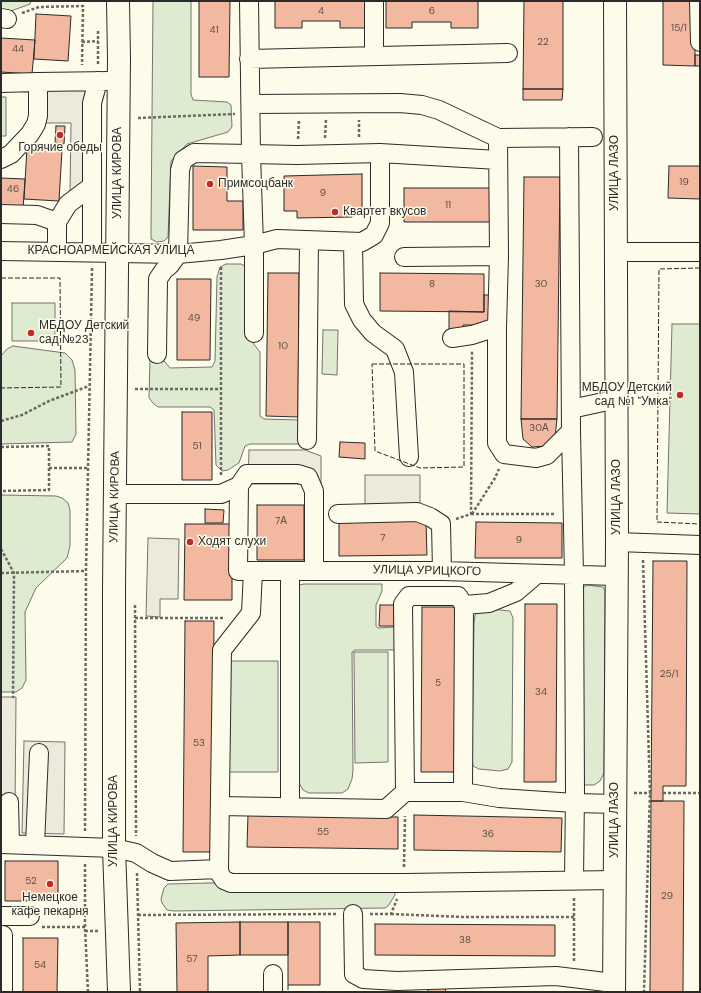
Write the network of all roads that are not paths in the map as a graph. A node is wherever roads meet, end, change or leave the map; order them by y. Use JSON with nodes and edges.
{"nodes":[{"id":1,"x":118,"y":1,"type":"edge"},
{"id":2,"x":249,"y":1,"type":"edge"},
{"id":3,"x":374,"y":1,"type":"edge"},
{"id":4,"x":615,"y":1,"type":"edge"},
{"id":5,"x":699,"y":1,"type":"edge"},
{"id":6,"x":700,"y":42,"type":"edge"},
{"id":7,"x":508,"y":53,"type":"dead end"},
{"id":8,"x":374,"y":56,"type":"junction"},
{"id":9,"x":249,"y":59,"type":"junction"},
{"id":10,"x":99,"y":81,"type":"junction"},
{"id":11,"x":38,"y":82,"type":"junction"},
{"id":12,"x":1,"y":83,"type":"edge"},
{"id":13,"x":251,"y":109,"type":"junction"},
{"id":14,"x":570,"y":137,"type":"junction"},
{"id":15,"x":594,"y":137,"type":"dead end"},
{"id":16,"x":498,"y":138,"type":"junction"},
{"id":17,"x":380,"y":153,"type":"junction"},
{"id":18,"x":251,"y":154,"type":"junction"},
{"id":19,"x":1,"y":158,"type":"edge"},
{"id":20,"x":498,"y":160,"type":"junction"},
{"id":21,"x":92,"y":186,"type":"junction"},
{"id":22,"x":1,"y":214,"type":"edge"},
{"id":23,"x":57,"y":222,"type":"junction"},
{"id":24,"x":309,"y":241,"type":"junction"},
{"id":25,"x":346,"y":242,"type":"junction"},
{"id":26,"x":254,"y":245,"type":"junction"},
{"id":27,"x":1,"y":251,"type":"edge"},
{"id":28,"x":57,"y":252,"type":"junction"},
{"id":29,"x":92,"y":252,"type":"junction"},
{"id":30,"x":118,"y":252,"type":"junction"},
{"id":31,"x":616,"y":252,"type":"junction"},
{"id":32,"x":700,"y":252,"type":"edge"},
{"id":33,"x":178,"y":254,"type":"junction"},
{"id":34,"x":499,"y":256,"type":"junction"},
{"id":35,"x":404,"y":257,"type":"dead end"},
{"id":36,"x":497,"y":327,"type":"junction"},
{"id":37,"x":254,"y":332,"type":"dead end"},
{"id":38,"x":452,"y":338,"type":"dead end"},
{"id":39,"x":156,"y":354,"type":"dead end"},
{"id":40,"x":617,"y":399,"type":"junction"},
{"id":41,"x":571,"y":408,"type":"junction"},
{"id":42,"x":571,"y":431,"type":"junction"},
{"id":43,"x":306,"y":440,"type":"dead end"},
{"id":44,"x":408,"y":458,"type":"dead end"},
{"id":45,"x":239,"y":486,"type":"junction"},
{"id":46,"x":116,"y":494,"type":"junction"},
{"id":47,"x":338,"y":514,"type":"dead end"},
{"id":48,"x":617,"y":542,"type":"junction"},
{"id":49,"x":700,"y":545,"type":"edge"},
{"id":50,"x":314,"y":570,"type":"junction"},
{"id":51,"x":442,"y":570,"type":"junction"},
{"id":52,"x":246,"y":571,"type":"junction"},
{"id":53,"x":290,"y":571,"type":"junction"},
{"id":54,"x":537,"y":574,"type":"junction"},
{"id":55,"x":574,"y":574,"type":"junction"},
{"id":56,"x":616,"y":576,"type":"junction"},
{"id":57,"x":464,"y":605,"type":"junction"},
{"id":58,"x":39,"y":753,"type":"dead end"},
{"id":59,"x":405,"y":792,"type":"junction"},
{"id":60,"x":463,"y":792,"type":"junction"},
{"id":61,"x":9,"y":802,"type":"dead end"},
{"id":62,"x":575,"y":803,"type":"junction"},
{"id":63,"x":616,"y":804,"type":"junction"},
{"id":64,"x":220,"y":806,"type":"junction"},
{"id":65,"x":290,"y":807,"type":"junction"},
{"id":66,"x":5,"y":844,"type":"edge"},
{"id":67,"x":35,"y":845,"type":"junction"},
{"id":68,"x":114,"y":848,"type":"junction"},
{"id":69,"x":219,"y":870,"type":"junction"},
{"id":70,"x":615,"y":880,"type":"junction"},
{"id":71,"x":574,"y":881,"type":"junction"},
{"id":72,"x":353,"y":914,"type":"road end"},
{"id":73,"x":1,"y":916,"type":"edge"},
{"id":74,"x":30,"y":916,"type":"dead end"},
{"id":75,"x":3,"y":935,"type":"dead end"},
{"id":76,"x":273,"y":974,"type":"dead end"},
{"id":77,"x":561,"y":982,"type":"edge"},
{"id":78,"x":398,"y":987,"type":"edge"},
{"id":79,"x":614,"y":988,"type":"edge"},
{"id":80,"x":3,"y":992,"type":"edge"},
{"id":81,"x":119,"y":992,"type":"edge"},
{"id":82,"x":273,"y":992,"type":"edge"}],
"edges":[{"from":1,"to":10,"type":"main road","name":"УЛИЦА КИРОВА"},
{"from":2,"to":9,"type":"street"},
{"from":3,"to":8,"type":"street"},
{"from":4,"to":31,"type":"main road","name":"УЛИЦА ЛАЗО"},
{"from":5,"to":6,"type":"street"},
{"from":7,"to":8,"type":"street"},
{"from":8,"to":9,"type":"street"},
{"from":9,"to":13,"type":"street"},
{"from":10,"to":11,"type":"street"},
{"from":10,"to":21,"type":"street"},
{"from":10,"to":30,"type":"main road","name":"УЛИЦА КИРОВА"},
{"from":11,"to":12,"type":"street"},
{"from":11,"to":19,"type":"street"},
{"from":13,"to":16,"type":"street"},
{"from":13,"to":18,"type":"street"},
{"from":14,"to":15,"type":"street"},
{"from":14,"to":16,"type":"street"},
{"from":14,"to":41,"type":"street"},
{"from":16,"to":20,"type":"street"},
{"from":17,"to":18,"type":"street"},
{"from":17,"to":20,"type":"street"},
{"from":17,"to":25,"type":"street","name":"КРАСНОАРМЕЙСКАЯ УЛИЦА"},
{"from":18,"to":26,"type":"street"},
{"from":18,"to":33,"type":"street"},
{"from":20,"to":34,"type":"street"},
{"from":21,"to":23,"type":"street"},
{"from":21,"to":29,"type":"street"},
{"from":22,"to":23,"type":"street"},
{"from":23,"to":28,"type":"street"},
{"from":24,"to":25,"type":"street","name":"КРАСНОАРМЕЙСКАЯ УЛИЦА"},
{"from":24,"to":26,"type":"street","name":"КРАСНОАРМЕЙСКАЯ УЛИЦА"},
{"from":24,"to":43,"type":"street"},
{"from":25,"to":44,"type":"street"},
{"from":26,"to":33,"type":"street","name":"КРАСНОАРМЕЙСКАЯ УЛИЦА"},
{"from":26,"to":37,"type":"street"},
{"from":27,"to":28,"type":"street","name":"КРАСНОАРМЕЙСКАЯ УЛИЦА"},
{"from":28,"to":29,"type":"street","name":"КРАСНОАРМЕЙСКАЯ УЛИЦА"},
{"from":29,"to":30,"type":"street","name":"КРАСНОАРМЕЙСКАЯ УЛИЦА"},
{"from":30,"to":33,"type":"street","name":"КРАСНОАРМЕЙСКАЯ УЛИЦА"},
{"from":30,"to":46,"type":"main road","name":"УЛИЦА КИРОВА"},
{"from":31,"to":32,"type":"street"},
{"from":31,"to":40,"type":"main road","name":"УЛИЦА ЛАЗО"},
{"from":33,"to":39,"type":"street"},
{"from":34,"to":35,"type":"street"},
{"from":34,"to":36,"type":"street"},
{"from":36,"to":38,"type":"street"},
{"from":36,"to":42,"type":"street"},
{"from":40,"to":41,"type":"street"},
{"from":40,"to":48,"type":"main road","name":"УЛИЦА ЛАЗО"},
{"from":41,"to":42,"type":"street"},
{"from":42,"to":55,"type":"street"},
{"from":45,"to":46,"type":"street"},
{"from":45,"to":50,"type":"street"},
{"from":45,"to":52,"type":"street"},
{"from":46,"to":68,"type":"main road","name":"УЛИЦА КИРОВА"},
{"from":47,"to":51,"type":"street"},
{"from":48,"to":49,"type":"street"},
{"from":48,"to":56,"type":"main road","name":"УЛИЦА ЛАЗО"},
{"from":50,"to":51,"type":"street","name":"УЛИЦА УРИЦКОГО"},
{"from":50,"to":53,"type":"street","name":"УЛИЦА УРИЦКОГО"},
{"from":51,"to":54,"type":"street","name":"УЛИЦА УРИЦКОГО"},
{"from":52,"to":53,"type":"street","name":"УЛИЦА УРИЦКОГО"},
{"from":52,"to":64,"type":"street"},
{"from":53,"to":65,"type":"street"},
{"from":54,"to":55,"type":"street","name":"УЛИЦА УРИЦКОГО"},
{"from":54,"to":57,"type":"street"},
{"from":55,"to":56,"type":"street","name":"УЛИЦА УРИЦКОГО"},
{"from":55,"to":62,"type":"street"},
{"from":56,"to":63,"type":"main road","name":"УЛИЦА ЛАЗО"},
{"from":57,"to":59,"type":"street"},
{"from":57,"to":60,"type":"street"},
{"from":58,"to":67,"type":"street"},
{"from":59,"to":60,"type":"street"},
{"from":59,"to":65,"type":"street"},
{"from":60,"to":62,"type":"street"},
{"from":61,"to":66,"type":"street"},
{"from":62,"to":63,"type":"street"},
{"from":62,"to":71,"type":"street"},
{"from":63,"to":70,"type":"main road","name":"УЛИЦА ЛАЗО"},
{"from":64,"to":65,"type":"street"},
{"from":64,"to":69,"type":"street"},
{"from":66,"to":67,"type":"street"},
{"from":67,"to":68,"type":"street"},
{"from":68,"to":69,"type":"street"},
{"from":68,"to":81,"type":"main road","name":"УЛИЦА КИРОВА"},
{"from":69,"to":71,"type":"street"},
{"from":70,"to":71,"type":"street"},
{"from":70,"to":79,"type":"main road","name":"УЛИЦА ЛАЗО"},
{"from":72,"to":78,"type":"street"},
{"from":73,"to":74,"type":"street"},
{"from":75,"to":80,"type":"street"},
{"from":76,"to":82,"type":"street"},
{"from":77,"to":78,"type":"street"},
{"from":77,"to":79,"type":"street"}]}
